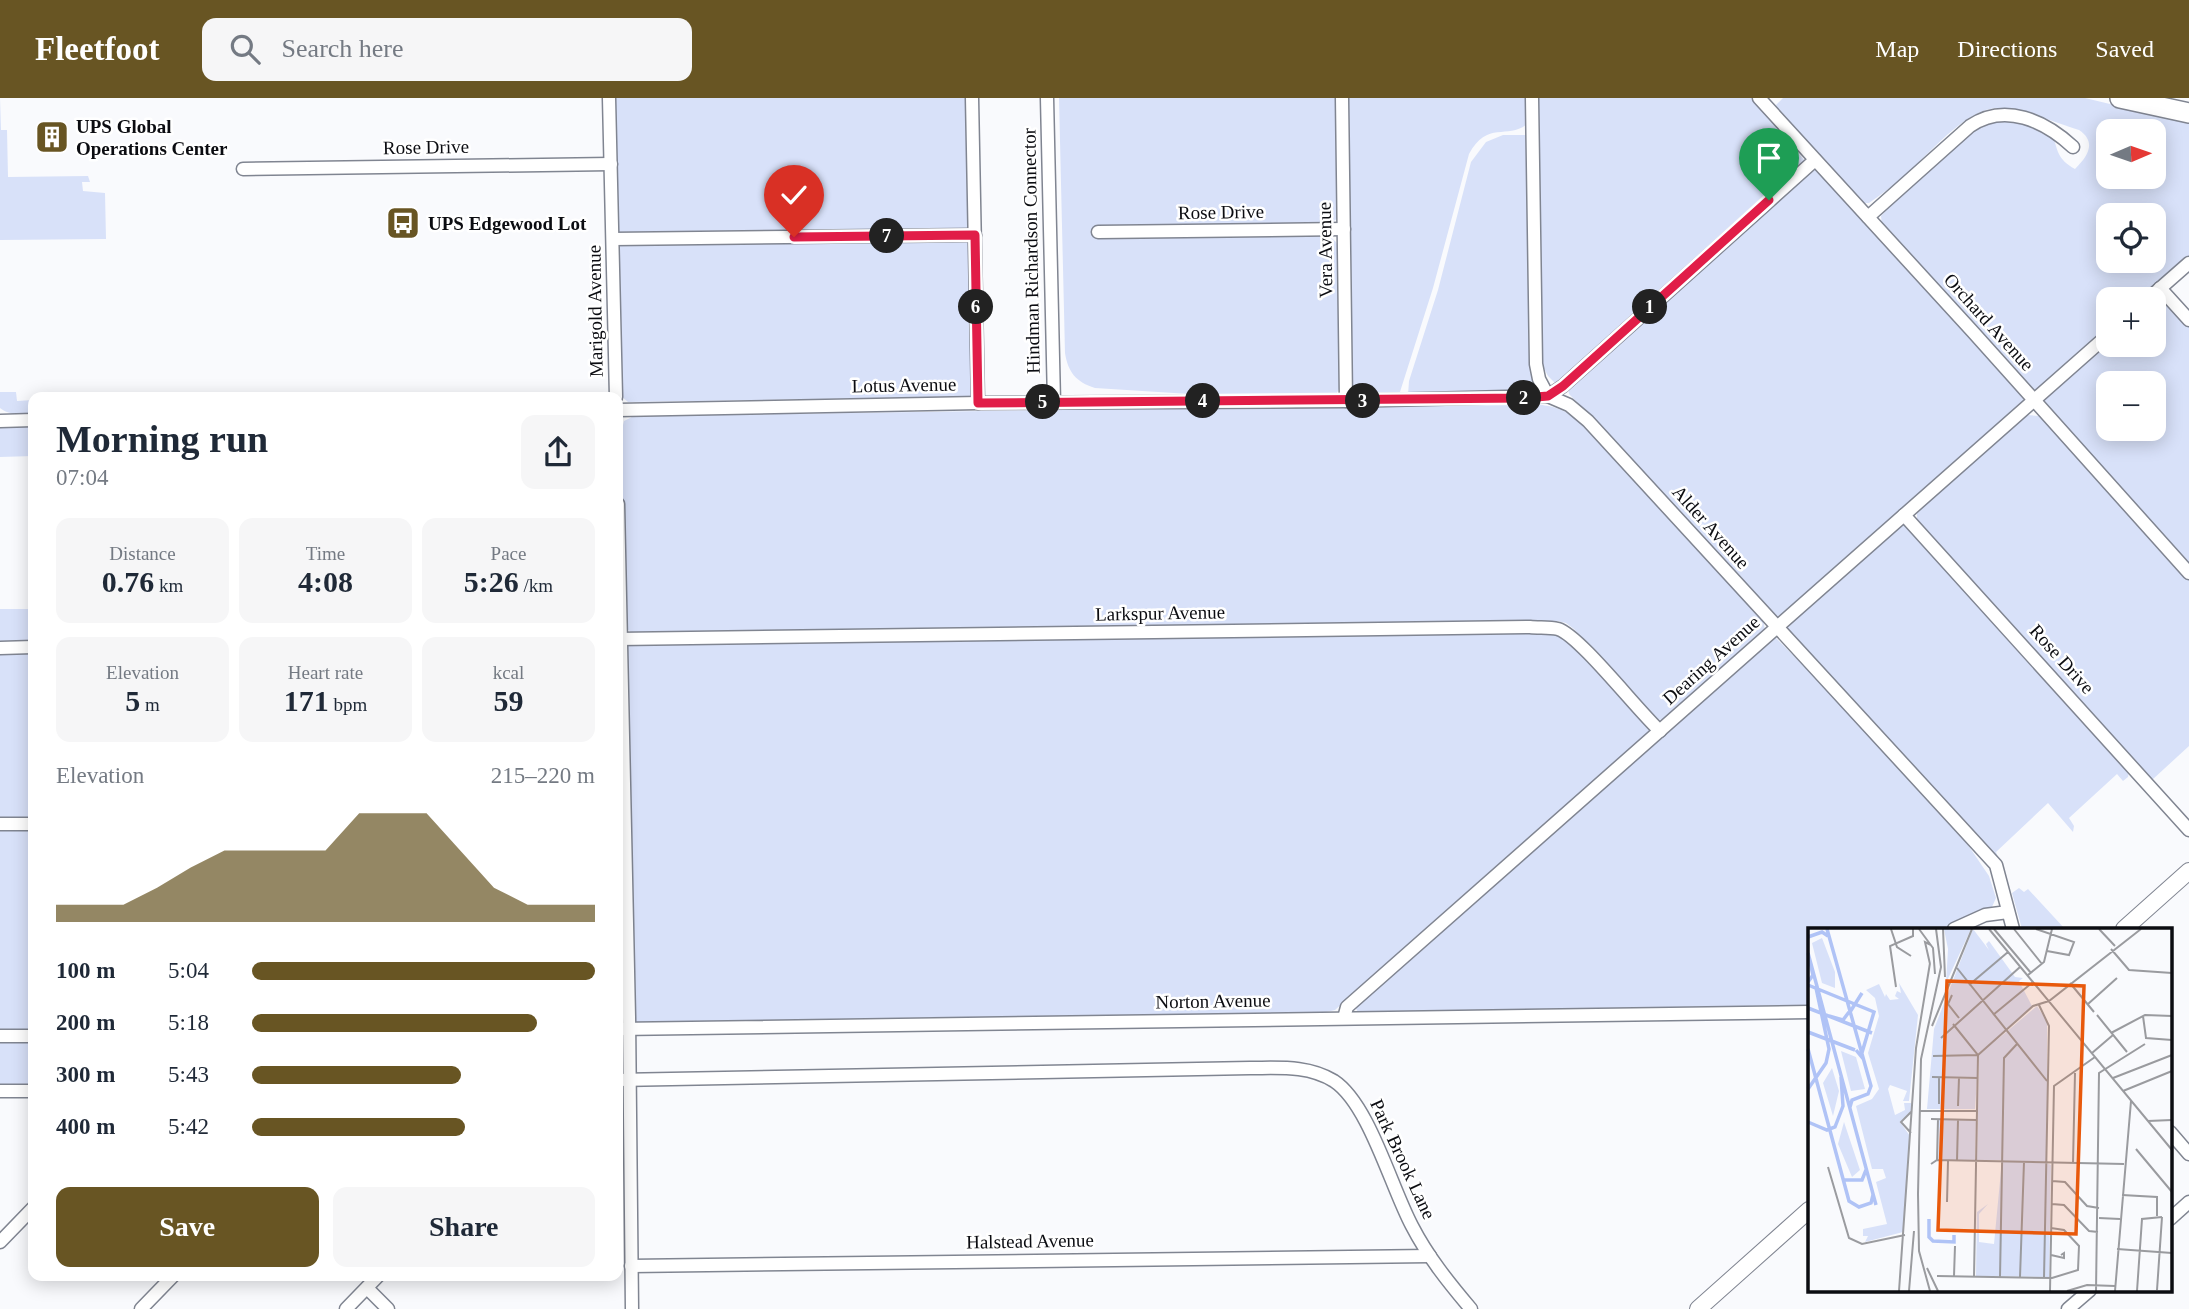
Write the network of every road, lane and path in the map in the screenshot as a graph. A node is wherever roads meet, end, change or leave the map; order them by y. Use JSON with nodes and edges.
{"nodes":[{"id":1,"x":609,"y":98,"type":"edge"},
{"id":2,"x":972,"y":98,"type":"edge"},
{"id":3,"x":1047,"y":98,"type":"edge"},
{"id":4,"x":1342,"y":98,"type":"edge"},
{"id":5,"x":1532,"y":98,"type":"edge"},
{"id":6,"x":2120,"y":98,"type":"edge"},
{"id":7,"x":1765,"y":100,"type":"edge"},
{"id":8,"x":2189,"y":113,"type":"edge"},
{"id":9,"x":2074,"y":147,"type":"dead end"},
{"id":10,"x":1815,"y":160,"type":"junction"},
{"id":11,"x":611,"y":164,"type":"junction"},
{"id":12,"x":243,"y":169,"type":"dead end"},
{"id":13,"x":1868,"y":217,"type":"junction"},
{"id":14,"x":1344,"y":229,"type":"junction"},
{"id":15,"x":1098,"y":232,"type":"dead end"},
{"id":16,"x":975,"y":235,"type":"junction"},
{"id":17,"x":613,"y":239,"type":"junction"},
{"id":18,"x":2189,"y":263,"type":"edge"},
{"id":19,"x":2161,"y":287,"type":"edge"},
{"id":20,"x":2166,"y":295,"type":"edge"},
{"id":21,"x":2189,"y":320,"type":"edge"},
{"id":22,"x":2096,"y":345,"type":"edge"},
{"id":23,"x":616,"y":392,"type":"edge"},
{"id":24,"x":1548,"y":396,"type":"junction"},
{"id":25,"x":1346,"y":401,"type":"junction"},
{"id":26,"x":2033,"y":401,"type":"junction"},
{"id":27,"x":1054,"y":402,"type":"junction"},
{"id":28,"x":978,"y":403,"type":"junction"},
{"id":29,"x":623,"y":410,"type":"edge"},
{"id":30,"x":28,"y":420,"type":"edge"},
{"id":31,"x":0,"y":421,"type":"edge"},
{"id":32,"x":1904,"y":515,"type":"junction"},
{"id":33,"x":2189,"y":573,"type":"edge"},
{"id":34,"x":1776,"y":627,"type":"junction"},
{"id":35,"x":623,"y":639,"type":"edge"},
{"id":36,"x":28,"y":647,"type":"edge"},
{"id":37,"x":0,"y":648,"type":"edge"},
{"id":38,"x":1660,"y":731,"type":"junction"},
{"id":39,"x":0,"y":824,"type":"edge"},
{"id":40,"x":28,"y":824,"type":"edge"},
{"id":41,"x":2189,"y":830,"type":"edge"},
{"id":42,"x":2189,"y":871,"type":"edge"},
{"id":43,"x":2008,"y":912,"type":"junction"},
{"id":44,"x":1956,"y":928,"type":"edge"},
{"id":45,"x":2013,"y":928,"type":"edge"},
{"id":46,"x":2125,"y":928,"type":"edge"},
{"id":47,"x":1808,"y":1012,"type":"edge"},
{"id":48,"x":1343,"y":1018,"type":"junction"},
{"id":49,"x":623,"y":1029,"type":"edge"},
{"id":50,"x":0,"y":1036,"type":"edge"},
{"id":51,"x":28,"y":1036,"type":"edge"},
{"id":52,"x":623,"y":1079,"type":"edge"},
{"id":53,"x":0,"y":1091,"type":"edge"},
{"id":54,"x":28,"y":1091,"type":"edge"},
{"id":55,"x":2172,"y":1134,"type":"edge"},
{"id":56,"x":2189,"y":1154,"type":"edge"},
{"id":57,"x":2189,"y":1202,"type":"edge"},
{"id":58,"x":1808,"y":1211,"type":"edge"},
{"id":59,"x":28,"y":1214,"type":"edge"},
{"id":60,"x":2172,"y":1217,"type":"edge"},
{"id":61,"x":0,"y":1242,"type":"edge"},
{"id":62,"x":1430,"y":1256,"type":"junction"},
{"id":63,"x":631,"y":1266,"type":"junction"},
{"id":64,"x":168,"y":1281,"type":"edge"},
{"id":65,"x":373,"y":1281,"type":"edge"},
{"id":66,"x":366,"y":1288,"type":"junction"},
{"id":67,"x":2088,"y":1292,"type":"edge"},
{"id":68,"x":355,"y":1306,"type":"edge"},
{"id":69,"x":141,"y":1309,"type":"edge"},
{"id":70,"x":388,"y":1309,"type":"edge"},
{"id":71,"x":632,"y":1309,"type":"edge"},
{"id":72,"x":1471,"y":1309,"type":"edge"},
{"id":73,"x":1698,"y":1309,"type":"edge"},
{"id":74,"x":2068,"y":1309,"type":"edge"}],
"edges":[{"from":1,"to":11,"type":"street","name":"Marigold Avenue"},
{"from":2,"to":16,"type":"street"},
{"from":3,"to":27,"type":"street","name":"Hindman Richardson Connector"},
{"from":4,"to":14,"type":"street","name":"Vera Avenue"},
{"from":5,"to":24,"type":"street"},
{"from":6,"to":8,"type":"highway"},
{"from":7,"to":10,"type":"street","name":"Orchard Avenue"},
{"from":9,"to":13,"type":"street"},
{"from":10,"to":13,"type":"street","name":"Orchard Avenue"},
{"from":10,"to":24,"type":"street"},
{"from":11,"to":12,"type":"street","name":"Rose Drive"},
{"from":11,"to":17,"type":"street","name":"Marigold Avenue"},
{"from":13,"to":26,"type":"street","name":"Orchard Avenue"},
{"from":14,"to":15,"type":"street","name":"Rose Drive"},
{"from":14,"to":25,"type":"street","name":"Vera Avenue"},
{"from":16,"to":17,"type":"street"},
{"from":16,"to":28,"type":"street"},
{"from":17,"to":23,"type":"street","name":"Marigold Avenue"},
{"from":18,"to":19,"type":"street"},
{"from":20,"to":21,"type":"street"},
{"from":22,"to":26,"type":"street","name":"Dearing Avenue"},
{"from":24,"to":25,"type":"street","name":"Lotus Avenue"},
{"from":24,"to":34,"type":"street","name":"Alder Avenue"},
{"from":25,"to":27,"type":"street","name":"Lotus Avenue"},
{"from":26,"to":32,"type":"street","name":"Dearing Avenue"},
{"from":26,"to":33,"type":"street","name":"Orchard Avenue"},
{"from":27,"to":28,"type":"street","name":"Lotus Avenue"},
{"from":28,"to":29,"type":"street","name":"Lotus Avenue"},
{"from":30,"to":31,"type":"street"},
{"from":32,"to":34,"type":"street","name":"Dearing Avenue"},
{"from":32,"to":41,"type":"street","name":"Rose Drive"},
{"from":34,"to":38,"type":"street","name":"Dearing Avenue"},
{"from":34,"to":43,"type":"street","name":"Alder Avenue"},
{"from":35,"to":38,"type":"street","name":"Larkspur Avenue"},
{"from":36,"to":37,"type":"street"},
{"from":38,"to":48,"type":"street","name":"Dearing Avenue"},
{"from":39,"to":40,"type":"street"},
{"from":42,"to":46,"type":"main road"},
{"from":43,"to":44,"type":"street"},
{"from":43,"to":45,"type":"street","name":"Alder Avenue"},
{"from":47,"to":48,"type":"street","name":"Norton Avenue"},
{"from":48,"to":49,"type":"street","name":"Norton Avenue"},
{"from":49,"to":52,"type":"street"},
{"from":50,"to":51,"type":"street"},
{"from":52,"to":62,"type":"street","name":"Park Brook Lane"},
{"from":52,"to":63,"type":"street"},
{"from":53,"to":54,"type":"street"},
{"from":55,"to":56,"type":"street"},
{"from":57,"to":60,"type":"street"},
{"from":58,"to":73,"type":"main road"},
{"from":59,"to":61,"type":"street"},
{"from":62,"to":63,"type":"street","name":"Halstead Avenue"},
{"from":62,"to":72,"type":"street","name":"Park Brook Lane"},
{"from":63,"to":71,"type":"street"},
{"from":64,"to":69,"type":"street"},
{"from":65,"to":66,"type":"street"},
{"from":66,"to":68,"type":"street"},
{"from":66,"to":70,"type":"street"},
{"from":67,"to":74,"type":"street"}]}
